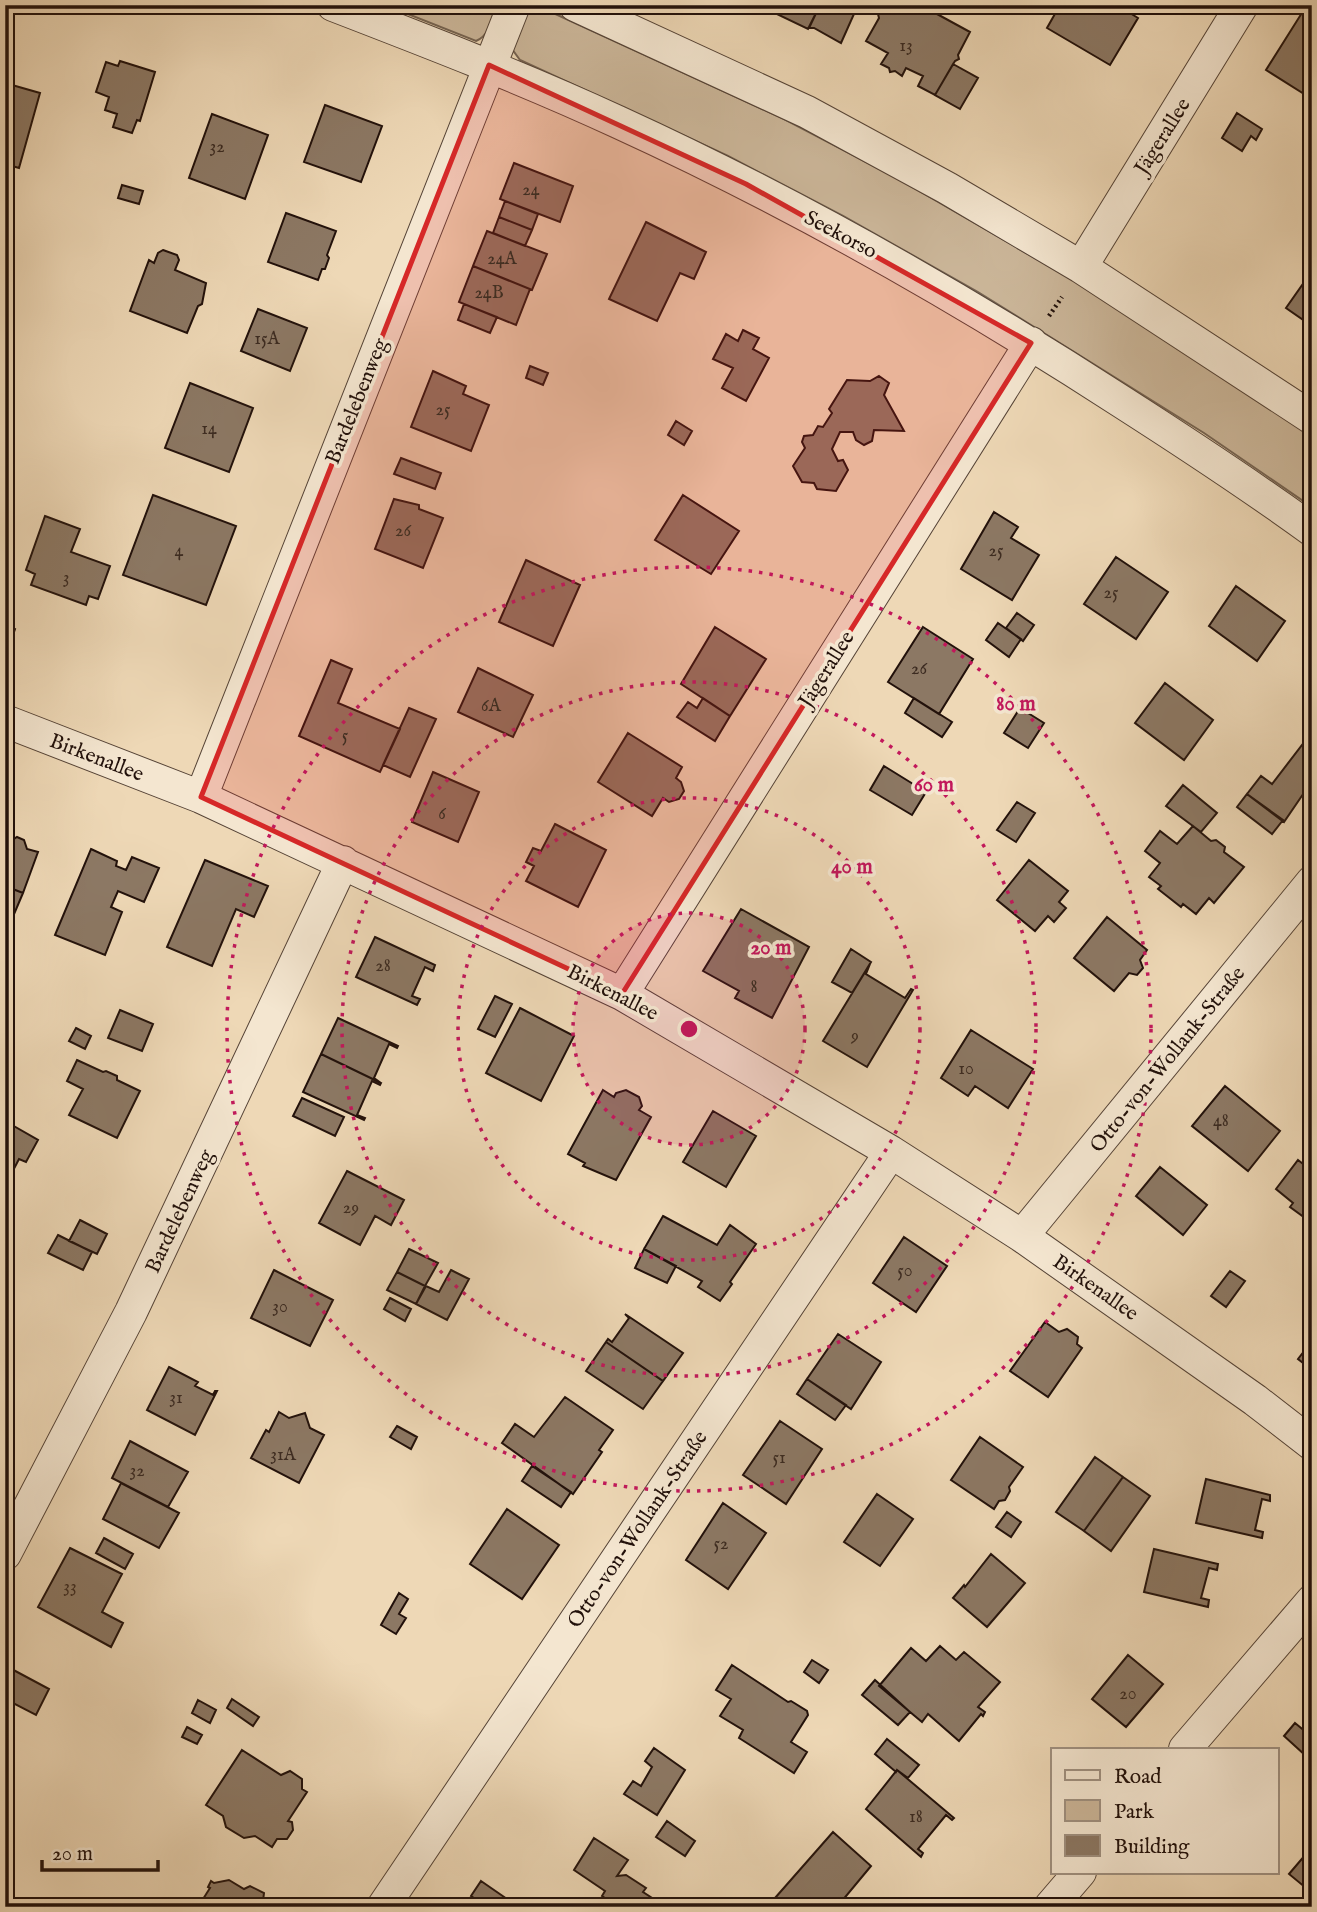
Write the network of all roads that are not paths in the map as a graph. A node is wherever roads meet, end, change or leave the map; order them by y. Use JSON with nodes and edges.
{"nodes":[{"id":1,"x":333,"y":5,"type":"edge"},
{"id":2,"x":514,"y":5,"type":"edge"},
{"id":3,"x":575,"y":5,"type":"edge"},
{"id":4,"x":1242,"y":5,"type":"edge"},
{"id":5,"x":489,"y":65,"type":"junction"},
{"id":6,"x":1081,"y":267,"type":"junction"},
{"id":7,"x":1031,"y":343,"type":"junction"},
{"id":8,"x":1312,"y":418,"type":"edge"},
{"id":9,"x":1312,"y":530,"type":"edge"},
{"id":10,"x":5,"y":721,"type":"edge"},
{"id":11,"x":201,"y":797,"type":"junction"},
{"id":12,"x":343,"y":862,"type":"junction"},
{"id":13,"x":1312,"y":882,"type":"edge"},
{"id":14,"x":622,"y":994,"type":"junction"},
{"id":15,"x":891,"y":1152,"type":"junction"},
{"id":16,"x":1022,"y":1236,"type":"junction"},
{"id":17,"x":1312,"y":1444,"type":"edge"},
{"id":18,"x":5,"y":1554,"type":"edge"},
{"id":19,"x":1312,"y":1601,"type":"edge"},
{"id":20,"x":1186,"y":1748,"type":"edge"},
{"id":21,"x":1078,"y":1874,"type":"edge"},
{"id":22,"x":383,"y":1907,"type":"edge"},
{"id":23,"x":1050,"y":1907,"type":"edge"}],
"edges":[{"from":1,"to":5,"type":"street","name":"Seekorso"},
{"from":2,"to":5,"type":"street","name":"Bardelebenweg"},
{"from":3,"to":6,"type":"street"},
{"from":4,"to":6,"type":"street","name":"Jägerallee"},
{"from":5,"to":7,"type":"street","name":"Seekorso"},
{"from":5,"to":11,"type":"street","name":"Bardelebenweg"},
{"from":6,"to":8,"type":"street"},
{"from":7,"to":9,"type":"street","name":"Seekorso"},
{"from":7,"to":14,"type":"street","name":"Jägerallee"},
{"from":10,"to":11,"type":"street","name":"Birkenallee"},
{"from":11,"to":12,"type":"street","name":"Birkenallee"},
{"from":12,"to":14,"type":"street","name":"Birkenallee"},
{"from":12,"to":18,"type":"street","name":"Bardelebenweg"},
{"from":13,"to":16,"type":"street","name":"Otto-von-Wollank-Straße"},
{"from":14,"to":15,"type":"street","name":"Birkenallee"},
{"from":15,"to":16,"type":"street","name":"Birkenallee"},
{"from":15,"to":22,"type":"street","name":"Otto-von-Wollank-Straße"},
{"from":16,"to":17,"type":"street","name":"Birkenallee"},
{"from":19,"to":20,"type":"street"},
{"from":21,"to":23,"type":"street"}]}
